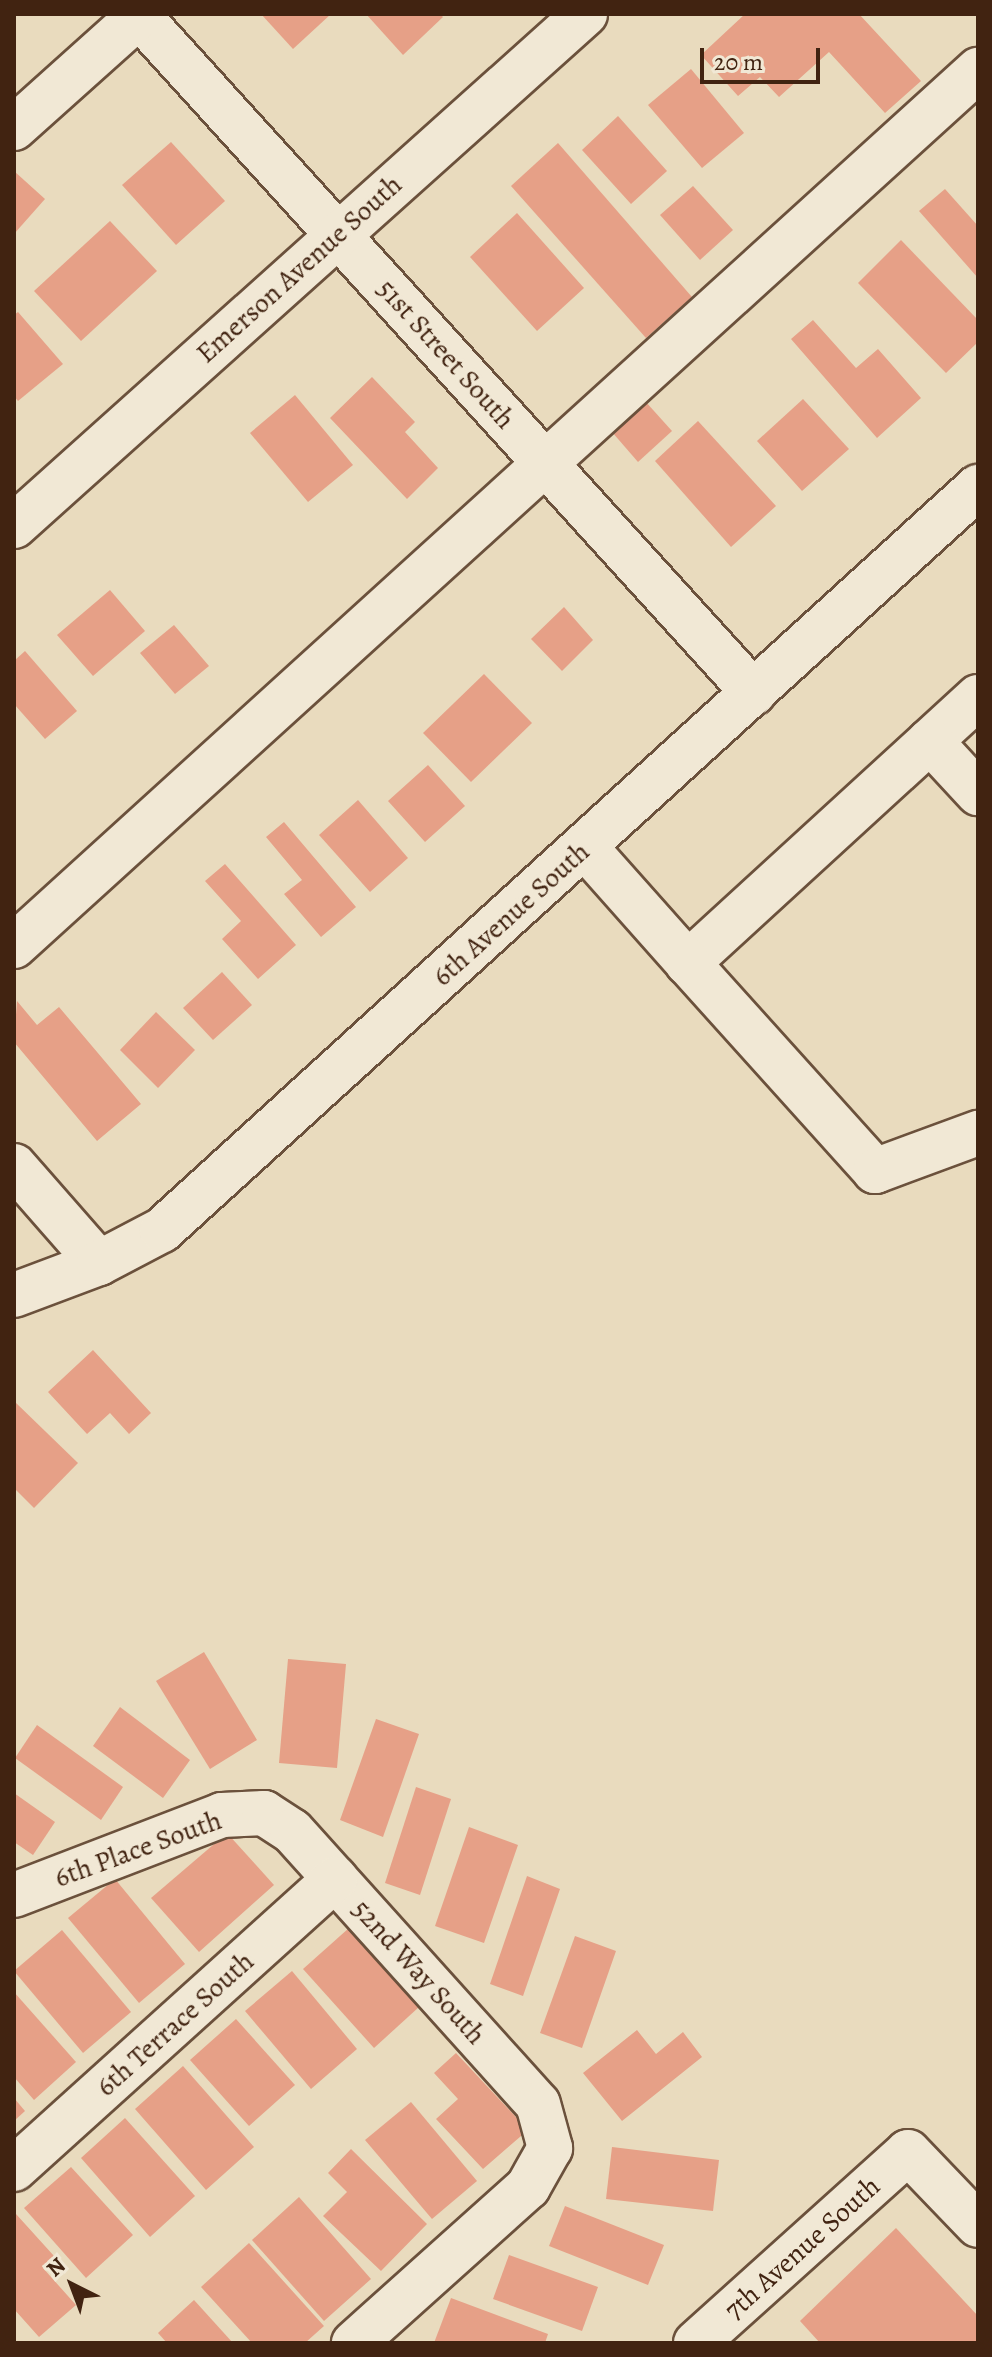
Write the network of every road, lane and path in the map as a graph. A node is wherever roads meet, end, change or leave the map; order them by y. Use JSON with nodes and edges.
{"nodes":[{"id":1,"x":585,"y":14,"type":"edge"},
{"id":2,"x":139,"y":15,"type":"edge"},
{"id":3,"x":978,"y":70,"type":"edge"},
{"id":4,"x":14,"y":128,"type":"edge"},
{"id":5,"x":337,"y":234,"type":"junction"},
{"id":6,"x":545,"y":463,"type":"junction"},
{"id":7,"x":978,"y":487,"type":"edge"},
{"id":8,"x":14,"y":526,"type":"edge"},
{"id":9,"x":754,"y":693,"type":"junction"},
{"id":10,"x":978,"y":697,"type":"edge"},
{"id":11,"x":930,"y":741,"type":"junction"},
{"id":12,"x":978,"y":793,"type":"edge"},
{"id":13,"x":585,"y":847,"type":"junction"},
{"id":14,"x":14,"y":946,"type":"edge"},
{"id":15,"x":688,"y":963,"type":"junction"},
{"id":16,"x":978,"y":1133,"type":"edge"},
{"id":17,"x":14,"y":1166,"type":"edge"},
{"id":18,"x":99,"y":1263,"type":"junction"},
{"id":19,"x":14,"y":1295,"type":"edge"},
{"id":20,"x":264,"y":1813,"type":"joint"},
{"id":21,"x":335,"y":1879,"type":"junction"},
{"id":22,"x":14,"y":1895,"type":"edge"},
{"id":23,"x":14,"y":2169,"type":"edge"},
{"id":24,"x":978,"y":2225,"type":"edge"},
{"id":25,"x":354,"y":2343,"type":"edge"},
{"id":26,"x":696,"y":2343,"type":"edge"}],
"edges":[{"from":1,"to":5,"type":"street","name":"Emerson Avenue South"},
{"from":2,"to":4,"type":"street"},
{"from":2,"to":5,"type":"street","name":"51st Street South"},
{"from":3,"to":6,"type":"street"},
{"from":5,"to":6,"type":"street","name":"51st Street South"},
{"from":5,"to":8,"type":"street","name":"Emerson Avenue South"},
{"from":6,"to":9,"type":"street","name":"51st Street South"},
{"from":6,"to":14,"type":"street"},
{"from":7,"to":9,"type":"street","name":"6th Avenue South"},
{"from":9,"to":13,"type":"street","name":"6th Avenue South"},
{"from":10,"to":11,"type":"street"},
{"from":11,"to":12,"type":"street"},
{"from":11,"to":15,"type":"street"},
{"from":13,"to":15,"type":"street"},
{"from":13,"to":18,"type":"street","name":"6th Avenue South"},
{"from":15,"to":16,"type":"street"},
{"from":17,"to":18,"type":"street"},
{"from":18,"to":19,"type":"street","name":"6th Avenue South"},
{"from":20,"to":21,"type":"street","name":"52nd Way South"},
{"from":20,"to":22,"type":"street","name":"6th Place South"},
{"from":21,"to":23,"type":"street","name":"6th Terrace South"},
{"from":21,"to":25,"type":"street","name":"52nd Way South"},
{"from":24,"to":26,"type":"street","name":"7th Avenue South"}]}
